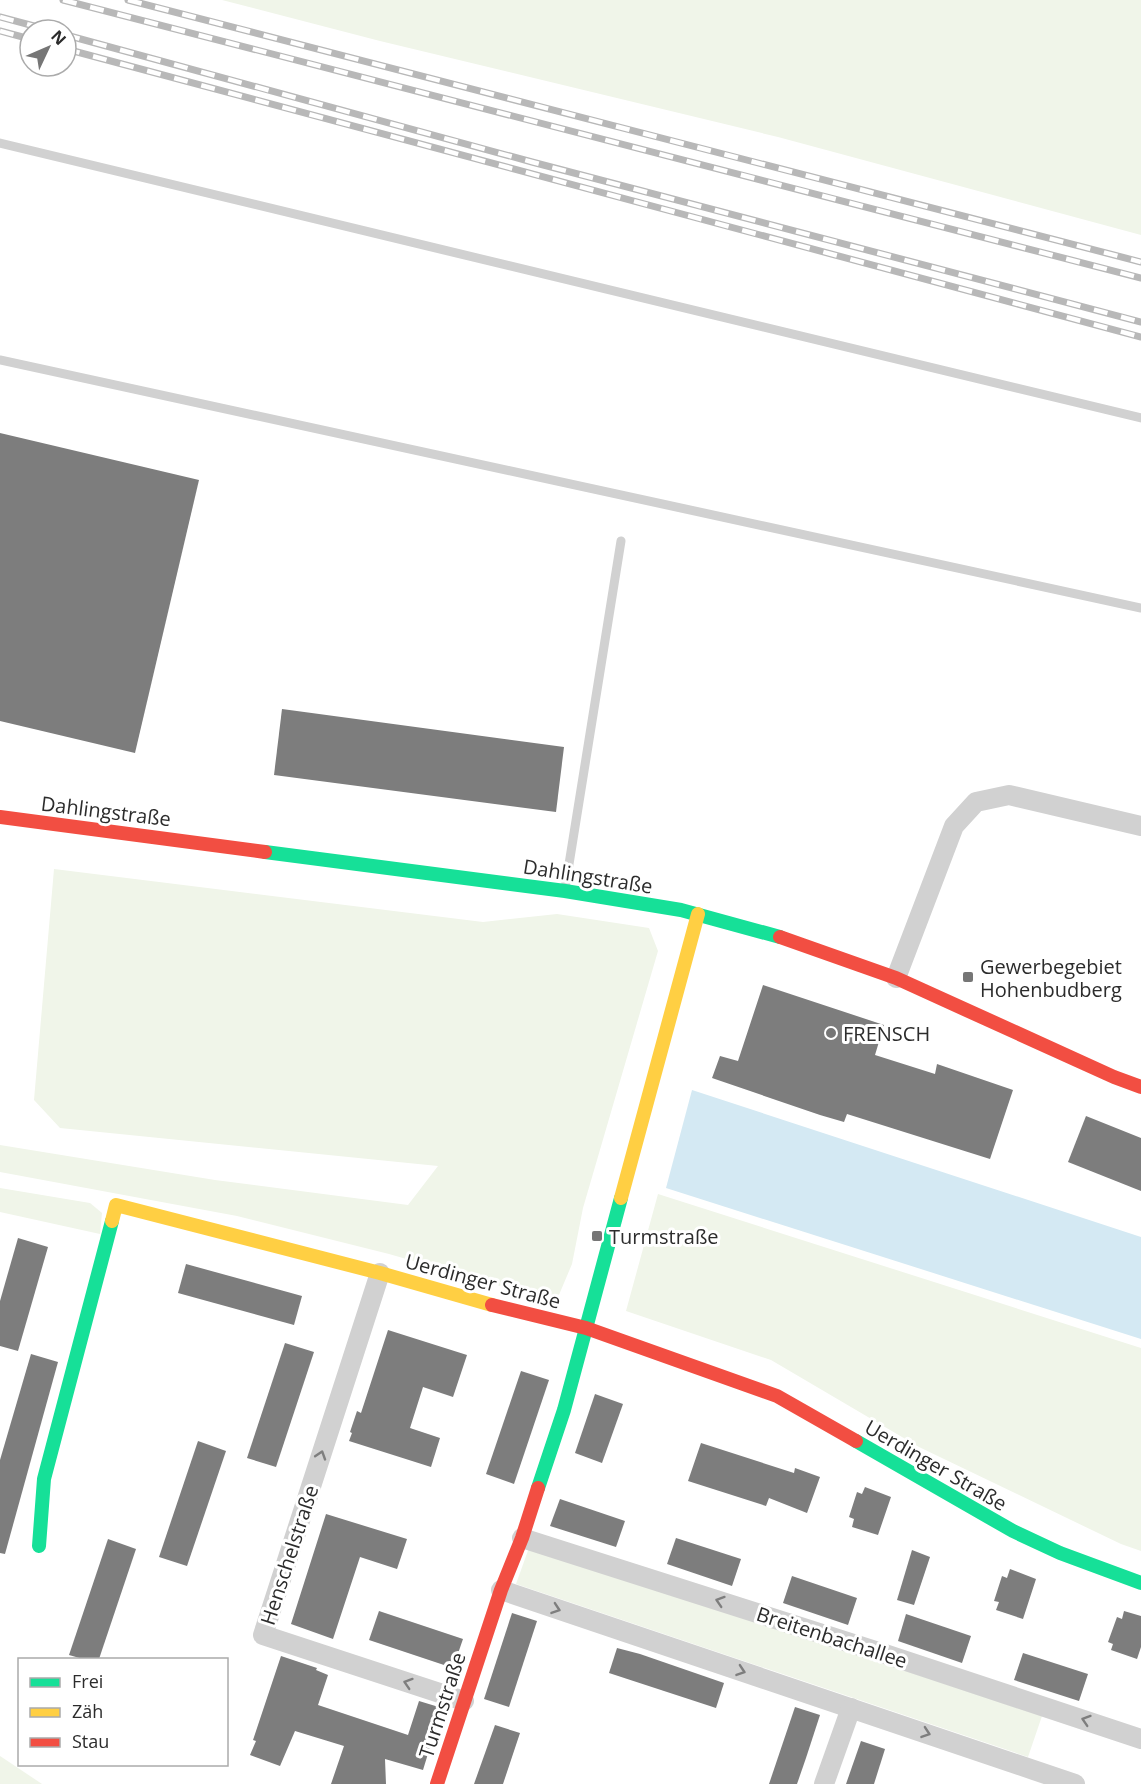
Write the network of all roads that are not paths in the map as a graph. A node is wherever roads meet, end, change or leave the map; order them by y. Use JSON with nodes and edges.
{"nodes":[{"id":1,"x":0,"y":143,"type":"edge"},
{"id":2,"x":0,"y":360,"type":"edge"},
{"id":3,"x":1141,"y":418,"type":"edge"},
{"id":4,"x":621,"y":541,"type":"dead end"},
{"id":5,"x":1141,"y":608,"type":"edge"},
{"id":6,"x":0,"y":817,"type":"edge"},
{"id":7,"x":1141,"y":826,"type":"edge"},
{"id":8,"x":565,"y":891,"type":"junction"},
{"id":9,"x":698,"y":914,"type":"junction"},
{"id":10,"x":896,"y":978,"type":"junction"},
{"id":11,"x":1141,"y":1087,"type":"edge"},
{"id":12,"x":380,"y":1274,"type":"junction"},
{"id":13,"x":585,"y":1328,"type":"junction"},
{"id":14,"x":522,"y":1538,"type":"junction"},
{"id":15,"x":39,"y":1546,"type":"dead end"},
{"id":16,"x":1141,"y":1583,"type":"edge"},
{"id":17,"x":501,"y":1590,"type":"junction"},
{"id":18,"x":464,"y":1701,"type":"junction"},
{"id":19,"x":851,"y":1708,"type":"junction"},
{"id":20,"x":1141,"y":1739,"type":"edge"},
{"id":21,"x":437,"y":1784,"type":"edge"},
{"id":22,"x":824,"y":1784,"type":"edge"},
{"id":23,"x":1075,"y":1784,"type":"edge"}],
"edges":[{"from":1,"to":3,"type":"lane"},
{"from":2,"to":5,"type":"lane"},
{"from":4,"to":8,"type":"lane"},
{"from":6,"to":8,"type":"street","name":"Dahlingstraße"},
{"from":7,"to":10,"type":"street"},
{"from":8,"to":9,"type":"street","name":"Dahlingstraße"},
{"from":9,"to":10,"type":"street","name":"Dahlingstraße"},
{"from":9,"to":13,"type":"street","name":"Turmstraße"},
{"from":10,"to":11,"type":"street","name":"Dahlingstraße"},
{"from":12,"to":13,"type":"street","name":"Uerdinger Straße"},
{"from":12,"to":15,"type":"street","name":"Uerdinger Straße"},
{"from":18,"to":12,"type":"street","name":"Henschelstraße","one_way":true},
{"from":13,"to":14,"type":"street","name":"Turmstraße"},
{"from":13,"to":16,"type":"street","name":"Uerdinger Straße"},
{"from":14,"to":17,"type":"street","name":"Turmstraße"},
{"from":20,"to":14,"type":"street","name":"Breitenbachallee","one_way":true},
{"from":17,"to":18,"type":"street","name":"Turmstraße"},
{"from":17,"to":19,"type":"street","one_way":true},
{"from":18,"to":21,"type":"street","name":"Turmstraße"},
{"from":19,"to":22,"type":"street"},
{"from":19,"to":23,"type":"street","one_way":true}]}
